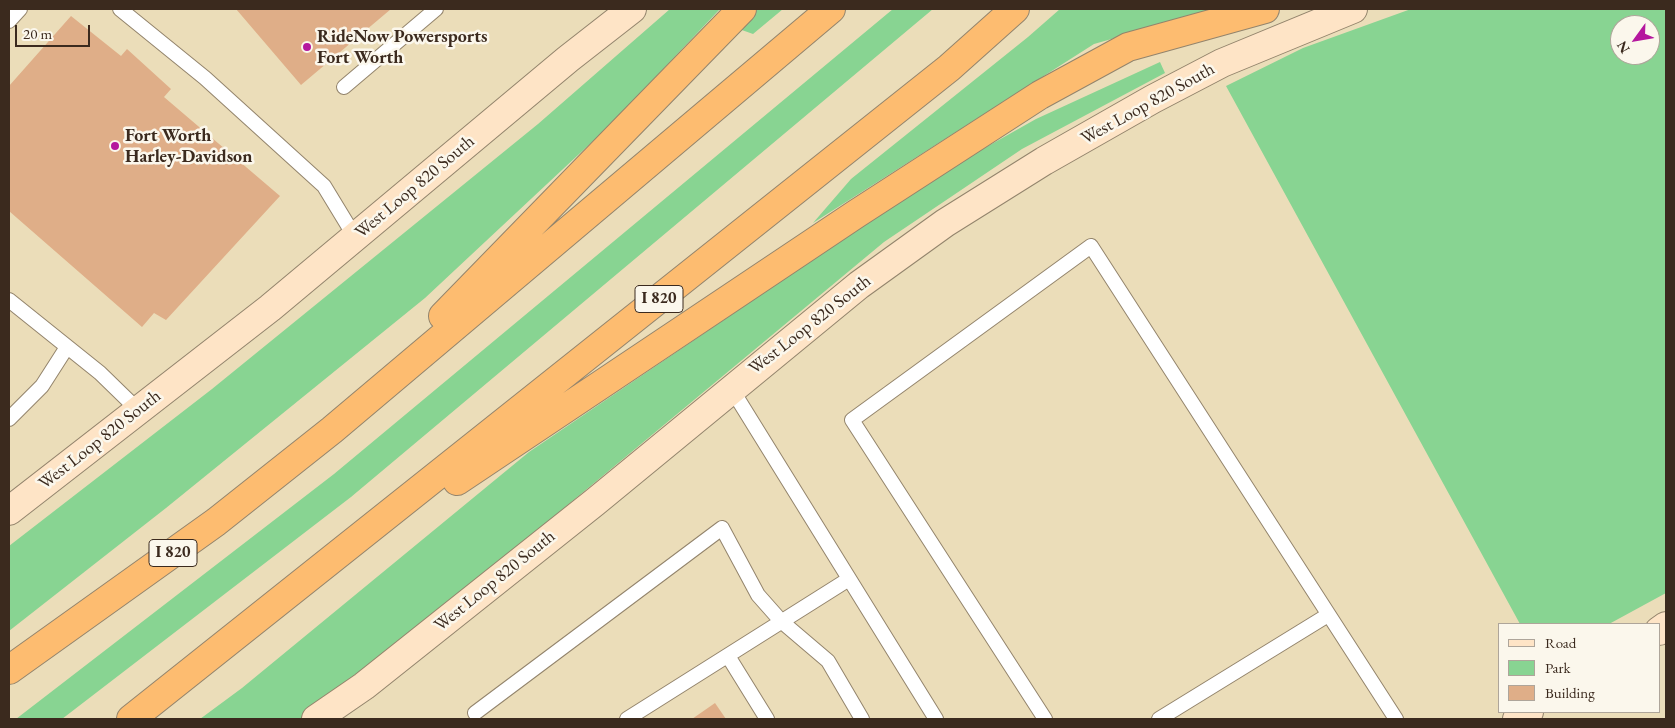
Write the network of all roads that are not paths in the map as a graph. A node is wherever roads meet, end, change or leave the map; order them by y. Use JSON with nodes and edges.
{"nodes":[{"id":1,"x":20,"y":9,"type":"edge"},
{"id":2,"x":120,"y":9,"type":"edge"},
{"id":3,"x":436,"y":9,"type":"edge"},
{"id":4,"x":742,"y":9,"type":"edge"},
{"id":5,"x":831,"y":9,"type":"edge"},
{"id":6,"x":1015,"y":9,"type":"edge"},
{"id":7,"x":1265,"y":9,"type":"edge"},
{"id":8,"x":1353,"y":9,"type":"edge"},
{"id":9,"x":621,"y":12,"type":"edge"},
{"id":10,"x":9,"y":21,"type":"edge"},
{"id":11,"x":344,"y":87,"type":"dead end"},
{"id":12,"x":355,"y":237,"type":"junction"},
{"id":13,"x":11,"y":308,"type":"edge"},
{"id":14,"x":67,"y":347,"type":"junction"},
{"id":15,"x":731,"y":388,"type":"junction"},
{"id":16,"x":138,"y":410,"type":"junction"},
{"id":17,"x":9,"y":419,"type":"edge"},
{"id":18,"x":332,"y":430,"type":"junction"},
{"id":19,"x":9,"y":511,"type":"edge"},
{"id":20,"x":850,"y":579,"type":"junction"},
{"id":21,"x":299,"y":586,"type":"junction"},
{"id":22,"x":1328,"y":615,"type":"junction"},
{"id":23,"x":781,"y":621,"type":"junction"},
{"id":24,"x":728,"y":656,"type":"junction"},
{"id":25,"x":9,"y":670,"type":"edge"},
{"id":26,"x":475,"y":713,"type":"dead end"},
{"id":27,"x":131,"y":719,"type":"edge"},
{"id":28,"x":316,"y":719,"type":"edge"},
{"id":29,"x":628,"y":719,"type":"edge"},
{"id":30,"x":767,"y":719,"type":"edge"},
{"id":31,"x":862,"y":719,"type":"edge"},
{"id":32,"x":936,"y":719,"type":"edge"},
{"id":33,"x":1045,"y":719,"type":"edge"},
{"id":34,"x":1159,"y":719,"type":"edge"},
{"id":35,"x":1396,"y":719,"type":"edge"}],
"edges":[{"from":1,"to":10,"type":"lane"},
{"from":2,"to":12,"type":"lane"},
{"from":3,"to":11,"type":"lane"},
{"from":4,"to":18,"type":"highway"},
{"from":5,"to":18,"type":"highway","number":"I 820"},
{"from":6,"to":21,"type":"highway","number":"I 820"},
{"from":7,"to":21,"type":"highway"},
{"from":8,"to":15,"type":"main road","name":"West Loop 820 South"},
{"from":9,"to":12,"type":"main road","name":"West Loop 820 South"},
{"from":12,"to":16,"type":"main road","name":"West Loop 820 South"},
{"from":13,"to":14,"type":"lane"},
{"from":14,"to":16,"type":"lane"},
{"from":14,"to":17,"type":"lane"},
{"from":15,"to":20,"type":"lane"},
{"from":15,"to":28,"type":"main road","name":"West Loop 820 South"},
{"from":16,"to":19,"type":"main road","name":"West Loop 820 South"},
{"from":18,"to":25,"type":"highway","number":"I 820"},
{"from":20,"to":23,"type":"lane"},
{"from":20,"to":32,"type":"lane"},
{"from":21,"to":27,"type":"highway","number":"I 820"},
{"from":22,"to":33,"type":"lane"},
{"from":22,"to":34,"type":"lane"},
{"from":22,"to":35,"type":"lane"},
{"from":23,"to":24,"type":"lane"},
{"from":23,"to":26,"type":"lane"},
{"from":23,"to":31,"type":"lane"},
{"from":24,"to":29,"type":"lane"},
{"from":24,"to":30,"type":"lane"}]}
